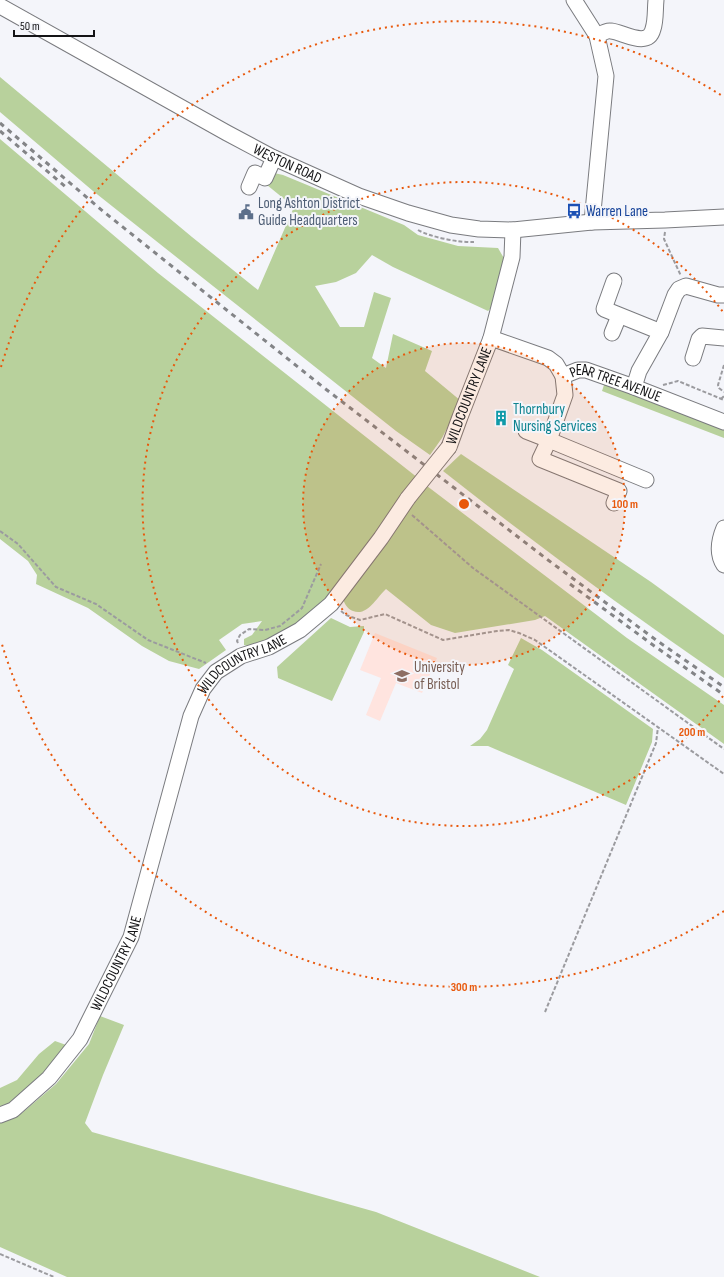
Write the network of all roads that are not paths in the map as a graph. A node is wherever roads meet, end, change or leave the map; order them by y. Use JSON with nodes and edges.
{"nodes":[{"id":1,"x":574,"y":0,"type":"edge"},
{"id":2,"x":656,"y":0,"type":"edge"},
{"id":3,"x":0,"y":6,"type":"edge"},
{"id":4,"x":597,"y":36,"type":"junction"},
{"id":5,"x":274,"y":158,"type":"junction"},
{"id":6,"x":249,"y":187,"type":"dead end"},
{"id":7,"x":724,"y":217,"type":"edge"},
{"id":8,"x":592,"y":222,"type":"junction"},
{"id":9,"x":513,"y":230,"type":"junction"},
{"id":10,"x":614,"y":281,"type":"dead end"},
{"id":11,"x":724,"y":295,"type":"edge"},
{"id":12,"x":619,"y":316,"type":"junction"},
{"id":13,"x":660,"y":332,"type":"junction"},
{"id":14,"x":612,"y":333,"type":"dead end"},
{"id":15,"x":491,"y":338,"type":"junction"},
{"id":16,"x":724,"y":338,"type":"edge"},
{"id":17,"x":693,"y":358,"type":"dead end"},
{"id":18,"x":563,"y":376,"type":"junction"},
{"id":19,"x":634,"y":387,"type":"junction"},
{"id":20,"x":724,"y":422,"type":"edge"},
{"id":21,"x":526,"y":430,"type":"dead end"},
{"id":22,"x":548,"y":440,"type":"junction"},
{"id":23,"x":646,"y":480,"type":"dead end"},
{"id":24,"x":614,"y":503,"type":"dead end"},
{"id":25,"x":724,"y":528,"type":"edge"},
{"id":26,"x":724,"y":565,"type":"edge"},
{"id":27,"x":0,"y":1115,"type":"edge"}],
"edges":[{"from":1,"to":4,"type":"street"},
{"from":2,"to":4,"type":"street"},
{"from":3,"to":5,"type":"street","name":"WESTON ROAD"},
{"from":4,"to":8,"type":"street"},
{"from":5,"to":6,"type":"street"},
{"from":5,"to":9,"type":"street","name":"WESTON ROAD"},
{"from":7,"to":8,"type":"street","name":"WESTON ROAD"},
{"from":8,"to":9,"type":"street","name":"WESTON ROAD"},
{"from":9,"to":15,"type":"street","name":"WILDCOUNTRY LANE"},
{"from":10,"to":12,"type":"street"},
{"from":11,"to":13,"type":"street"},
{"from":12,"to":13,"type":"street"},
{"from":12,"to":14,"type":"street"},
{"from":13,"to":19,"type":"street"},
{"from":15,"to":18,"type":"street","name":"PEAR TREE AVENUE"},
{"from":15,"to":27,"type":"street","name":"WILDCOUNTRY LANE","bridge":true},
{"from":16,"to":17,"type":"street"},
{"from":18,"to":19,"type":"street","name":"PEAR TREE AVENUE"},
{"from":18,"to":22,"type":"street"},
{"from":19,"to":20,"type":"street","name":"PEAR TREE AVENUE"},
{"from":21,"to":22,"type":"street"},
{"from":22,"to":23,"type":"street"},
{"from":22,"to":24,"type":"street"},
{"from":25,"to":26,"type":"street"}]}
